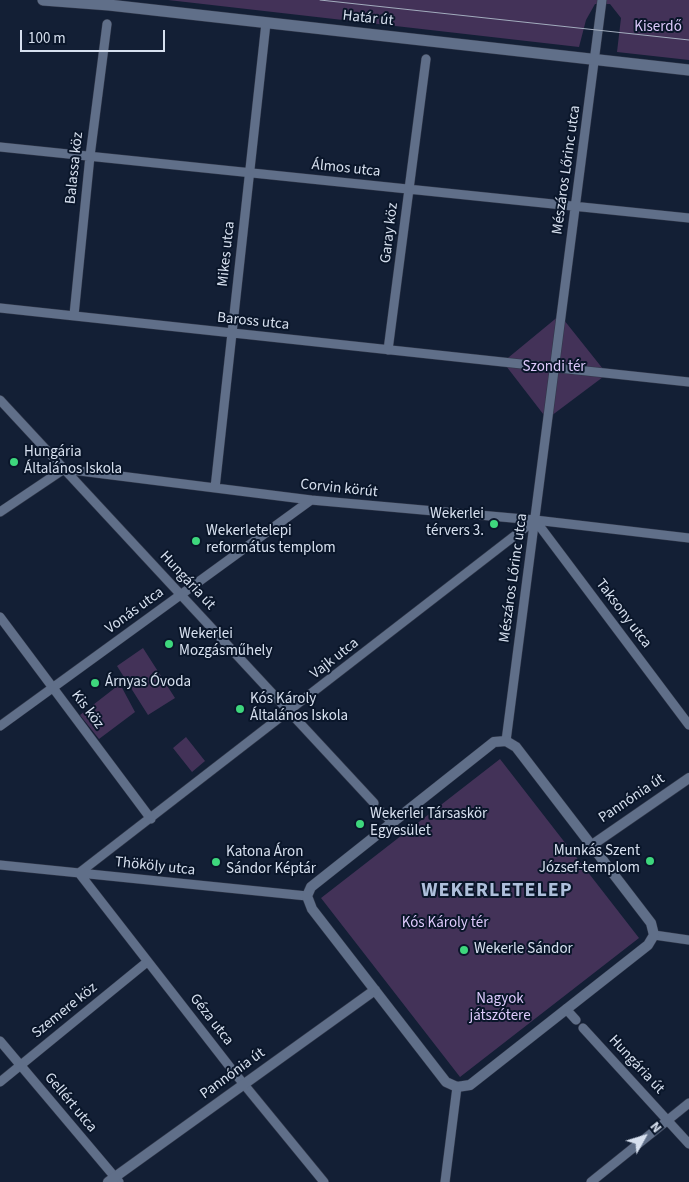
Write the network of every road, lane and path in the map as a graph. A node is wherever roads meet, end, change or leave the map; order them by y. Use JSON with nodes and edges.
{"nodes":[{"id":1,"x":43,"y":0,"type":"edge"},
{"id":2,"x":602,"y":0,"type":"edge"},
{"id":3,"x":266,"y":23,"type":"junction"},
{"id":4,"x":107,"y":24,"type":"dead end"},
{"id":5,"x":426,"y":59,"type":"dead end"},
{"id":6,"x":594,"y":59,"type":"junction"},
{"id":7,"x":689,"y":70,"type":"edge"},
{"id":8,"x":0,"y":147,"type":"edge"},
{"id":9,"x":90,"y":156,"type":"junction"},
{"id":10,"x":250,"y":173,"type":"junction"},
{"id":11,"x":409,"y":189,"type":"junction"},
{"id":12,"x":576,"y":206,"type":"junction"},
{"id":13,"x":689,"y":218,"type":"edge"},
{"id":14,"x":0,"y":308,"type":"edge"},
{"id":15,"x":74,"y":315,"type":"junction"},
{"id":16,"x":232,"y":334,"type":"junction"},
{"id":17,"x":388,"y":350,"type":"junction"},
{"id":18,"x":554,"y":368,"type":"junction"},
{"id":19,"x":689,"y":382,"type":"edge"},
{"id":20,"x":0,"y":400,"type":"edge"},
{"id":21,"x":64,"y":469,"type":"junction"},
{"id":22,"x":215,"y":488,"type":"junction"},
{"id":23,"x":311,"y":500,"type":"junction"},
{"id":24,"x":0,"y":512,"type":"edge"},
{"id":25,"x":535,"y":520,"type":"junction"},
{"id":26,"x":689,"y":538,"type":"edge"},
{"id":27,"x":180,"y":595,"type":"junction"},
{"id":28,"x":0,"y":618,"type":"edge"},
{"id":29,"x":52,"y":688,"type":"junction"},
{"id":30,"x":289,"y":712,"type":"junction"},
{"id":31,"x":689,"y":725,"type":"edge"},
{"id":32,"x":0,"y":726,"type":"edge"},
{"id":33,"x":506,"y":741,"type":"junction"},
{"id":34,"x":689,"y":778,"type":"edge"},
{"id":35,"x":374,"y":803,"type":"dead end"},
{"id":36,"x":382,"y":812,"type":"dead end"},
{"id":37,"x":151,"y":819,"type":"junction"},
{"id":38,"x":393,"y":823,"type":"junction"},
{"id":39,"x":592,"y":845,"type":"junction"},
{"id":40,"x":0,"y":865,"type":"edge"},
{"id":41,"x":79,"y":873,"type":"junction"},
{"id":42,"x":307,"y":896,"type":"junction"},
{"id":43,"x":654,"y":935,"type":"junction"},
{"id":44,"x":689,"y":940,"type":"edge"},
{"id":45,"x":147,"y":962,"type":"junction"},
{"id":46,"x":375,"y":990,"type":"junction"},
{"id":47,"x":566,"y":1010,"type":"junction"},
{"id":48,"x":576,"y":1020,"type":"dead end"},
{"id":49,"x":582,"y":1028,"type":"dead end"},
{"id":50,"x":0,"y":1041,"type":"edge"},
{"id":51,"x":20,"y":1065,"type":"junction"},
{"id":52,"x":0,"y":1082,"type":"edge"},
{"id":53,"x":244,"y":1085,"type":"junction"},
{"id":54,"x":457,"y":1086,"type":"junction"},
{"id":55,"x":689,"y":1103,"type":"edge"},
{"id":56,"x":668,"y":1120,"type":"junction"},
{"id":57,"x":689,"y":1144,"type":"edge"},
{"id":58,"x":114,"y":1181,"type":"edge"},
{"id":59,"x":324,"y":1182,"type":"edge"},
{"id":60,"x":445,"y":1182,"type":"edge"},
{"id":61,"x":591,"y":1182,"type":"edge"}],
"edges":[{"from":1,"to":3,"type":"main road","name":"Határ út"},
{"from":2,"to":6,"type":"street","name":"Mészáros Lőrinc utca"},
{"from":3,"to":6,"type":"main road","name":"Határ út"},
{"from":3,"to":10,"type":"street","name":"Mikes utca"},
{"from":4,"to":9,"type":"street","name":"Balassa köz"},
{"from":5,"to":11,"type":"street","name":"Garay köz"},
{"from":6,"to":7,"type":"main road","name":"Határ út"},
{"from":6,"to":12,"type":"street","name":"Mészáros Lőrinc utca"},
{"from":8,"to":9,"type":"street","name":"Álmos utca"},
{"from":9,"to":10,"type":"street","name":"Álmos utca"},
{"from":9,"to":15,"type":"street","name":"Balassa köz"},
{"from":10,"to":11,"type":"street","name":"Álmos utca"},
{"from":10,"to":16,"type":"street","name":"Mikes utca"},
{"from":11,"to":12,"type":"street","name":"Álmos utca"},
{"from":11,"to":17,"type":"street","name":"Garay köz"},
{"from":12,"to":13,"type":"street","name":"Álmos utca"},
{"from":12,"to":18,"type":"street","name":"Mészáros Lőrinc utca"},
{"from":14,"to":15,"type":"street","name":"Baross utca"},
{"from":15,"to":16,"type":"street","name":"Baross utca"},
{"from":16,"to":17,"type":"street","name":"Baross utca"},
{"from":16,"to":22,"type":"street","name":"Mikes utca"},
{"from":17,"to":18,"type":"street","name":"Baross utca"},
{"from":18,"to":19,"type":"street"},
{"from":18,"to":25,"type":"street","name":"Mészáros Lőrinc utca"},
{"from":20,"to":21,"type":"street","name":"Hungária út"},
{"from":21,"to":22,"type":"street","name":"Corvin körút"},
{"from":21,"to":24,"type":"street"},
{"from":21,"to":27,"type":"street","name":"Hungária út"},
{"from":22,"to":23,"type":"street","name":"Corvin körút"},
{"from":23,"to":25,"type":"street","name":"Corvin körút"},
{"from":23,"to":27,"type":"street","name":"Vonás utca"},
{"from":25,"to":26,"type":"street","name":"Corvin körút"},
{"from":25,"to":30,"type":"street","name":"Vajk utca"},
{"from":25,"to":31,"type":"street","name":"Taksony utca"},
{"from":25,"to":33,"type":"street","name":"Mészáros Lőrinc utca"},
{"from":27,"to":29,"type":"street","name":"Vonás utca"},
{"from":27,"to":30,"type":"street","name":"Hungária út"},
{"from":28,"to":29,"type":"street","name":"Kis köz"},
{"from":29,"to":32,"type":"street","name":"Vonás utca"},
{"from":29,"to":37,"type":"street","name":"Kis köz"},
{"from":30,"to":35,"type":"street","name":"Hungária út"},
{"from":30,"to":37,"type":"street","name":"Vajk utca"},
{"from":33,"to":38,"type":"street"},
{"from":33,"to":39,"type":"street"},
{"from":34,"to":39,"type":"street","name":"Pannónia út"},
{"from":36,"to":38,"type":"street"},
{"from":37,"to":41,"type":"street","name":"Vajk utca"},
{"from":38,"to":42,"type":"street"},
{"from":39,"to":43,"type":"street"},
{"from":40,"to":41,"type":"street","name":"Thököly utca"},
{"from":41,"to":42,"type":"street","name":"Thököly utca"},
{"from":41,"to":45,"type":"street","name":"Géza utca"},
{"from":42,"to":46,"type":"street"},
{"from":43,"to":44,"type":"street"},
{"from":43,"to":47,"type":"street"},
{"from":45,"to":51,"type":"street","name":"Szemere köz"},
{"from":45,"to":53,"type":"street","name":"Géza utca"},
{"from":46,"to":53,"type":"street","name":"Pannónia út"},
{"from":46,"to":54,"type":"street"},
{"from":47,"to":48,"type":"street"},
{"from":47,"to":54,"type":"street"},
{"from":49,"to":56,"type":"street","name":"Hungária út"},
{"from":50,"to":51,"type":"street","name":"Gellért utca"},
{"from":51,"to":52,"type":"street","name":"Szemere köz"},
{"from":51,"to":58,"type":"street","name":"Gellért utca"},
{"from":53,"to":58,"type":"street","name":"Pannónia út"},
{"from":53,"to":59,"type":"street","name":"Géza utca"},
{"from":54,"to":60,"type":"street"},
{"from":55,"to":56,"type":"street"},
{"from":56,"to":57,"type":"street","name":"Hungária út"},
{"from":56,"to":61,"type":"street"}]}
